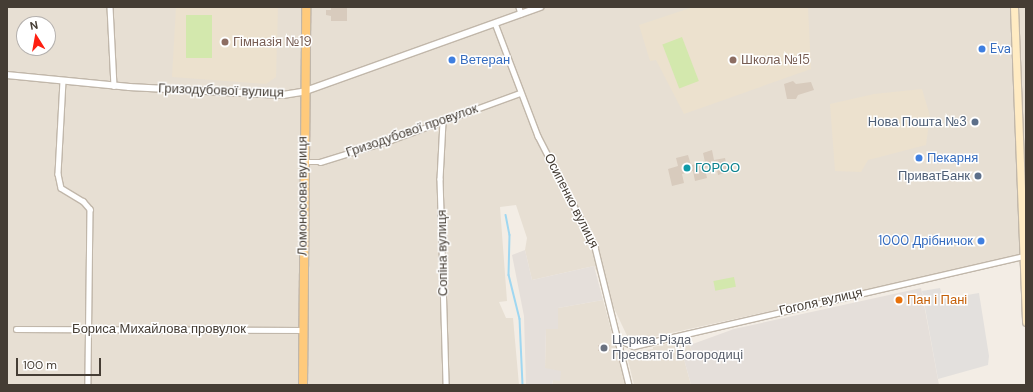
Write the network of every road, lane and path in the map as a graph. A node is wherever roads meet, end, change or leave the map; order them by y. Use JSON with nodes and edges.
{"nodes":[{"id":1,"x":110,"y":7,"type":"edge"},
{"id":2,"x":306,"y":7,"type":"edge"},
{"id":3,"x":519,"y":7,"type":"edge"},
{"id":4,"x":540,"y":7,"type":"edge"},
{"id":5,"x":1014,"y":7,"type":"edge"},
{"id":6,"x":521,"y":14,"type":"junction"},
{"id":7,"x":495,"y":23,"type":"junction"},
{"id":8,"x":7,"y":76,"type":"edge"},
{"id":9,"x":63,"y":81,"type":"junction"},
{"id":10,"x":114,"y":86,"type":"junction"},
{"id":11,"x":303,"y":92,"type":"junction"},
{"id":12,"x":520,"y":92,"type":"junction"},
{"id":13,"x":443,"y":122,"type":"junction"},
{"id":14,"x":303,"y":162,"type":"junction"},
{"id":15,"x":1024,"y":256,"type":"edge"},
{"id":16,"x":1026,"y":322,"type":"edge"},
{"id":17,"x":16,"y":329,"type":"dead end"},
{"id":18,"x":89,"y":329,"type":"junction"},
{"id":19,"x":302,"y":330,"type":"junction"},
{"id":20,"x":618,"y":339,"type":"junction"},
{"id":21,"x":88,"y":385,"type":"edge"},
{"id":22,"x":302,"y":385,"type":"edge"},
{"id":23,"x":446,"y":385,"type":"edge"},
{"id":24,"x":629,"y":385,"type":"edge"}],
"edges":[{"from":1,"to":10,"type":"street"},
{"from":2,"to":11,"type":"highway","name":"Ломоносова вулиця"},
{"from":3,"to":6,"type":"street"},
{"from":4,"to":6,"type":"street","name":"Гризодубової вулиця"},
{"from":5,"to":15,"type":"main road"},
{"from":6,"to":7,"type":"street","name":"Гризодубової вулиця"},
{"from":7,"to":11,"type":"street","name":"Гризодубової вулиця"},
{"from":7,"to":12,"type":"street","name":"Осипенко вулиця"},
{"from":8,"to":9,"type":"street","name":"Гризодубової вулиця"},
{"from":9,"to":10,"type":"street","name":"Гризодубової вулиця"},
{"from":9,"to":18,"type":"street"},
{"from":10,"to":11,"type":"street","name":"Гризодубової вулиця"},
{"from":11,"to":14,"type":"highway","name":"Ломоносова вулиця"},
{"from":12,"to":13,"type":"street","name":"Гризодубової провулок"},
{"from":12,"to":20,"type":"street","name":"Осипенко вулиця"},
{"from":13,"to":14,"type":"street","name":"Гризодубової провулок"},
{"from":13,"to":23,"type":"street","name":"Сопіна вулиця"},
{"from":14,"to":19,"type":"highway","name":"Ломоносова вулиця"},
{"from":15,"to":16,"type":"main road"},
{"from":15,"to":20,"type":"street","name":"Гоголя вулиця"},
{"from":17,"to":18,"type":"street","name":"Бориса Михайлова провулок"},
{"from":18,"to":19,"type":"street","name":"Бориса Михайлова провулок"},
{"from":18,"to":21,"type":"street"},
{"from":19,"to":22,"type":"highway","name":"Ломоносова вулиця"},
{"from":20,"to":24,"type":"street","name":"Осипенко вулиця"}]}
